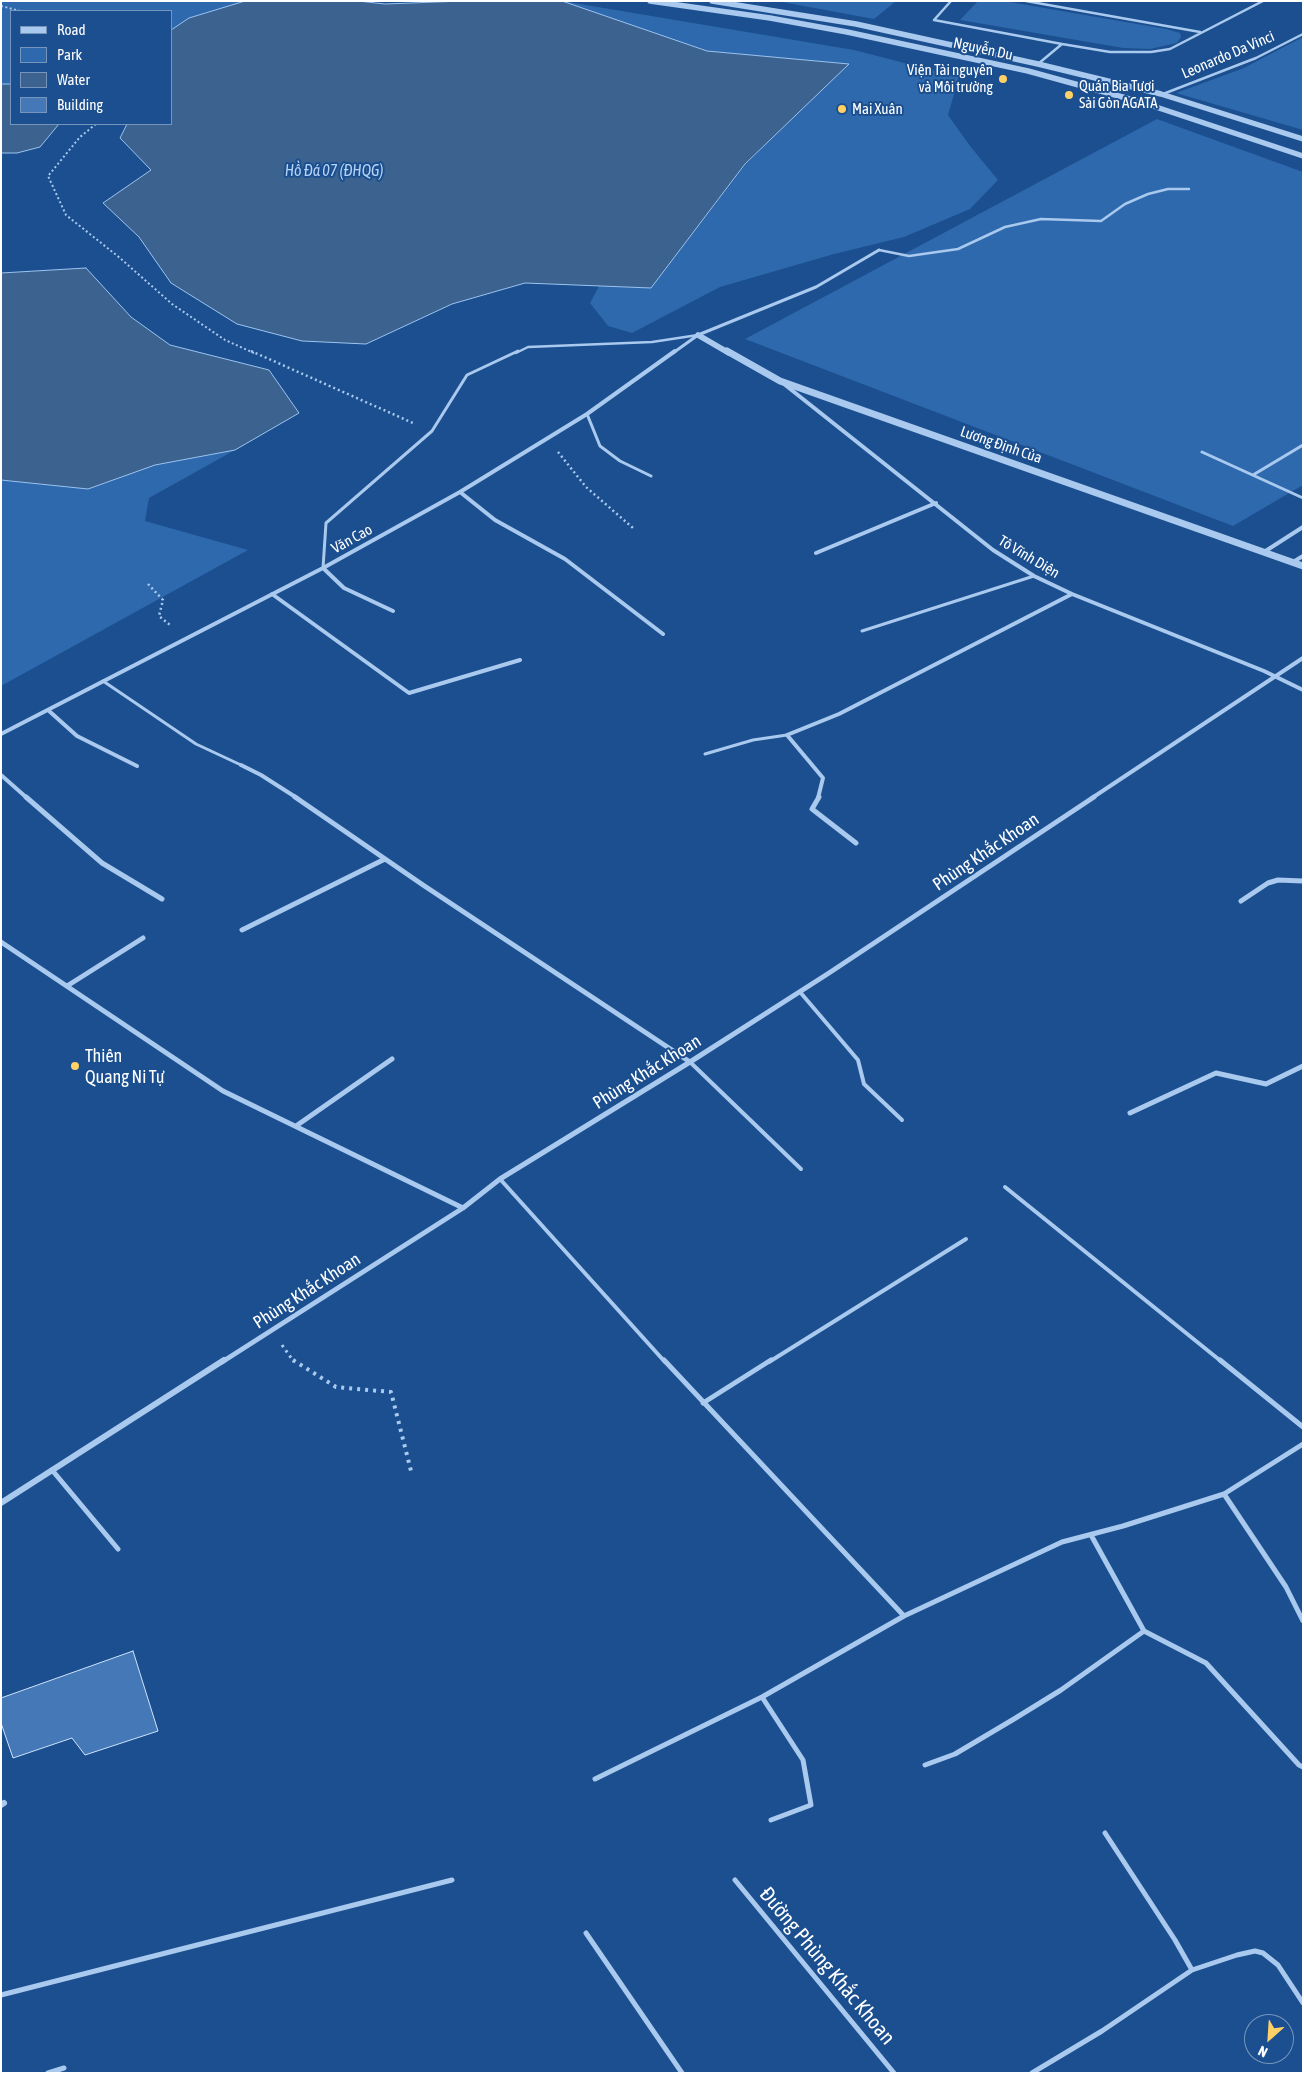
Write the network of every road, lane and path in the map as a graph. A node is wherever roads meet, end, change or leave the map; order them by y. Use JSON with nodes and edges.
{"nodes":[{"id":1,"x":650,"y":1,"type":"edge"},
{"id":2,"x":712,"y":1,"type":"edge"},
{"id":3,"x":951,"y":1,"type":"edge"},
{"id":4,"x":1026,"y":1,"type":"edge"},
{"id":5,"x":1263,"y":1,"type":"edge"},
{"id":6,"x":1,"y":6,"type":"edge"},
{"id":7,"x":16,"y":10,"type":"edge"},
{"id":8,"x":1200,"y":32,"type":"junction"},
{"id":9,"x":1303,"y":34,"type":"edge"},
{"id":10,"x":1062,"y":44,"type":"junction"},
{"id":11,"x":1038,"y":64,"type":"junction"},
{"id":12,"x":1162,"y":94,"type":"junction"},
{"id":13,"x":1144,"y":102,"type":"junction"},
{"id":14,"x":95,"y":125,"type":"edge"},
{"id":15,"x":1303,"y":138,"type":"edge"},
{"id":16,"x":1303,"y":156,"type":"edge"},
{"id":17,"x":1189,"y":189,"type":"dead end"},
{"id":18,"x":879,"y":250,"type":"joint"},
{"id":19,"x":698,"y":335,"type":"junction"},
{"id":20,"x":780,"y":381,"type":"junction"},
{"id":21,"x":587,"y":414,"type":"junction"},
{"id":22,"x":432,"y":431,"type":"junction"},
{"id":23,"x":546,"y":438,"type":"junction"},
{"id":24,"x":1303,"y":445,"type":"edge"},
{"id":25,"x":1202,"y":452,"type":"dead end"},
{"id":26,"x":1252,"y":475,"type":"junction"},
{"id":27,"x":651,"y":476,"type":"dead end"},
{"id":28,"x":460,"y":492,"type":"junction"},
{"id":29,"x":1303,"y":498,"type":"edge"},
{"id":30,"x":936,"y":503,"type":"junction"},
{"id":31,"x":1303,"y":527,"type":"edge"},
{"id":32,"x":633,"y":528,"type":"dead end"},
{"id":33,"x":1264,"y":552,"type":"junction"},
{"id":34,"x":816,"y":553,"type":"dead end"},
{"id":35,"x":1303,"y":556,"type":"edge"},
{"id":36,"x":1293,"y":562,"type":"junction"},
{"id":37,"x":1303,"y":566,"type":"edge"},
{"id":38,"x":323,"y":568,"type":"junction"},
{"id":39,"x":1034,"y":576,"type":"junction"},
{"id":40,"x":148,"y":584,"type":"dead end"},
{"id":41,"x":272,"y":594,"type":"junction"},
{"id":42,"x":1072,"y":594,"type":"junction"},
{"id":43,"x":393,"y":611,"type":"dead end"},
{"id":44,"x":862,"y":631,"type":"dead end"},
{"id":45,"x":663,"y":634,"type":"dead end"},
{"id":46,"x":186,"y":638,"type":"junction"},
{"id":47,"x":1303,"y":658,"type":"edge"},
{"id":48,"x":520,"y":660,"type":"dead end"},
{"id":49,"x":1275,"y":676,"type":"junction"},
{"id":50,"x":103,"y":680,"type":"junction"},
{"id":51,"x":1303,"y":690,"type":"edge"},
{"id":52,"x":48,"y":710,"type":"junction"},
{"id":53,"x":1,"y":734,"type":"edge"},
{"id":54,"x":787,"y":735,"type":"junction"},
{"id":55,"x":705,"y":754,"type":"dead end"},
{"id":56,"x":240,"y":765,"type":"joint"},
{"id":57,"x":137,"y":766,"type":"dead end"},
{"id":58,"x":1,"y":775,"type":"edge"},
{"id":59,"x":856,"y":842,"type":"dead end"},
{"id":60,"x":385,"y":859,"type":"junction"},
{"id":61,"x":1303,"y":881,"type":"edge"},
{"id":62,"x":162,"y":899,"type":"dead end"},
{"id":63,"x":1241,"y":901,"type":"dead end"},
{"id":64,"x":242,"y":930,"type":"dead end"},
{"id":65,"x":143,"y":938,"type":"dead end"},
{"id":66,"x":1,"y":942,"type":"edge"},
{"id":67,"x":68,"y":986,"type":"junction"},
{"id":68,"x":800,"y":992,"type":"junction"},
{"id":69,"x":392,"y":1059,"type":"dead end"},
{"id":70,"x":690,"y":1062,"type":"junction"},
{"id":71,"x":1303,"y":1066,"type":"edge"},
{"id":72,"x":1130,"y":1114,"type":"dead end"},
{"id":73,"x":902,"y":1120,"type":"dead end"},
{"id":74,"x":296,"y":1126,"type":"junction"},
{"id":75,"x":801,"y":1169,"type":"dead end"},
{"id":76,"x":500,"y":1179,"type":"junction"},
{"id":77,"x":1006,"y":1187,"type":"dead end"},
{"id":78,"x":463,"y":1208,"type":"junction"},
{"id":79,"x":966,"y":1238,"type":"dead end"},
{"id":80,"x":272,"y":1330,"type":"junction"},
{"id":81,"x":703,"y":1403,"type":"junction"},
{"id":82,"x":1303,"y":1427,"type":"edge"},
{"id":83,"x":1303,"y":1444,"type":"edge"},
{"id":84,"x":52,"y":1470,"type":"junction"},
{"id":85,"x":411,"y":1471,"type":"dead end"},
{"id":86,"x":1224,"y":1494,"type":"junction"},
{"id":87,"x":1,"y":1503,"type":"edge"},
{"id":88,"x":1091,"y":1534,"type":"junction"},
{"id":89,"x":118,"y":1549,"type":"dead end"},
{"id":90,"x":904,"y":1616,"type":"junction"},
{"id":91,"x":1303,"y":1621,"type":"edge"},
{"id":92,"x":1144,"y":1631,"type":"junction"},
{"id":93,"x":762,"y":1697,"type":"junction"},
{"id":94,"x":926,"y":1765,"type":"dead end"},
{"id":95,"x":1301,"y":1765,"type":"edge"},
{"id":96,"x":595,"y":1779,"type":"dead end"},
{"id":97,"x":771,"y":1820,"type":"dead end"},
{"id":98,"x":1105,"y":1833,"type":"dead end"},
{"id":99,"x":452,"y":1880,"type":"dead end"},
{"id":100,"x":735,"y":1880,"type":"dead end"},
{"id":101,"x":586,"y":1933,"type":"dead end"},
{"id":102,"x":1192,"y":1970,"type":"junction"},
{"id":103,"x":1,"y":1995,"type":"edge"},
{"id":104,"x":1303,"y":2003,"type":"edge"},
{"id":105,"x":64,"y":2068,"type":"dead end"},
{"id":106,"x":48,"y":2073,"type":"edge"},
{"id":107,"x":682,"y":2073,"type":"edge"},
{"id":108,"x":894,"y":2073,"type":"edge"},
{"id":109,"x":1032,"y":2073,"type":"edge"}],
"edges":[{"from":1,"to":13,"type":"street","name":"Nguyễn Du"},
{"from":2,"to":11,"type":"street","name":"Nguyễn Du"},
{"from":3,"to":10,"type":"lane"},
{"from":4,"to":8,"type":"lane"},
{"from":5,"to":8,"type":"lane"},
{"from":6,"to":7,"type":"path"},
{"from":8,"to":10,"type":"lane"},
{"from":9,"to":12,"type":"lane","name":"Leonardo Da Vinci"},
{"from":10,"to":11,"type":"lane"},
{"from":11,"to":12,"type":"street","name":"Nguyễn Du"},
{"from":12,"to":13,"type":"street"},
{"from":12,"to":15,"type":"street","name":"Nguyễn Du"},
{"from":13,"to":16,"type":"street","name":"Nguyễn Du"},
{"from":14,"to":22,"type":"path"},
{"from":17,"to":18,"type":"lane"},
{"from":18,"to":19,"type":"street","name":"Văn Cao"},
{"from":19,"to":20,"type":"street","name":"Lương Định Của"},
{"from":19,"to":21,"type":"street","name":"Văn Cao"},
{"from":19,"to":22,"type":"lane"},
{"from":20,"to":30,"type":"street","name":"Tô Vĩnh Diện"},
{"from":20,"to":33,"type":"street","name":"Lương Định Của"},
{"from":21,"to":23,"type":"street","name":"Văn Cao"},
{"from":21,"to":27,"type":"lane"},
{"from":22,"to":38,"type":"lane"},
{"from":23,"to":28,"type":"street","name":"Văn Cao"},
{"from":23,"to":32,"type":"path"},
{"from":24,"to":26,"type":"lane"},
{"from":25,"to":26,"type":"lane"},
{"from":26,"to":29,"type":"lane"},
{"from":28,"to":38,"type":"street","name":"Văn Cao"},
{"from":28,"to":45,"type":"street"},
{"from":30,"to":34,"type":"street"},
{"from":30,"to":39,"type":"street","name":"Tô Vĩnh Diện"},
{"from":31,"to":33,"type":"street"},
{"from":33,"to":36,"type":"street","name":"Lương Định Của"},
{"from":35,"to":36,"type":"street"},
{"from":36,"to":37,"type":"street","name":"Lương Định Của"},
{"from":38,"to":41,"type":"street","name":"Văn Cao"},
{"from":38,"to":43,"type":"street"},
{"from":39,"to":42,"type":"street","name":"Tô Vĩnh Diện"},
{"from":39,"to":44,"type":"lane"},
{"from":40,"to":46,"type":"path"},
{"from":41,"to":46,"type":"street","name":"Văn Cao"},
{"from":41,"to":48,"type":"street"},
{"from":42,"to":49,"type":"street","name":"Tô Vĩnh Diện"},
{"from":42,"to":54,"type":"street"},
{"from":46,"to":50,"type":"street","name":"Văn Cao"},
{"from":47,"to":49,"type":"street","name":"Phùng Khắc Khoan"},
{"from":49,"to":51,"type":"street","name":"Tô Vĩnh Diện"},
{"from":49,"to":68,"type":"street","name":"Phùng Khắc Khoan"},
{"from":50,"to":52,"type":"street","name":"Văn Cao"},
{"from":50,"to":56,"type":"lane"},
{"from":52,"to":53,"type":"street","name":"Văn Cao"},
{"from":52,"to":57,"type":"street"},
{"from":54,"to":55,"type":"lane"},
{"from":54,"to":59,"type":"street"},
{"from":56,"to":60,"type":"street"},
{"from":58,"to":62,"type":"street"},
{"from":60,"to":64,"type":"street"},
{"from":60,"to":70,"type":"street"},
{"from":61,"to":63,"type":"street"},
{"from":65,"to":67,"type":"street"},
{"from":66,"to":67,"type":"street"},
{"from":67,"to":74,"type":"street"},
{"from":68,"to":70,"type":"street","name":"Phùng Khắc Khoan"},
{"from":68,"to":73,"type":"lane"},
{"from":69,"to":74,"type":"street"},
{"from":70,"to":75,"type":"lane"},
{"from":70,"to":76,"type":"street","name":"Phùng Khắc Khoan"},
{"from":71,"to":72,"type":"street"},
{"from":74,"to":78,"type":"street"},
{"from":76,"to":78,"type":"street","name":"Phùng Khắc Khoan"},
{"from":76,"to":81,"type":"lane"},
{"from":77,"to":82,"type":"lane"},
{"from":78,"to":80,"type":"street","name":"Phùng Khắc Khoan"},
{"from":79,"to":81,"type":"lane"},
{"from":80,"to":84,"type":"street","name":"Phùng Khắc Khoan"},
{"from":80,"to":85,"type":"path"},
{"from":81,"to":90,"type":"lane"},
{"from":83,"to":86,"type":"lane"},
{"from":84,"to":87,"type":"street","name":"Phùng Khắc Khoan"},
{"from":84,"to":89,"type":"lane"},
{"from":86,"to":88,"type":"lane"},
{"from":86,"to":91,"type":"lane"},
{"from":88,"to":90,"type":"lane"},
{"from":88,"to":92,"type":"lane"},
{"from":90,"to":93,"type":"lane"},
{"from":92,"to":94,"type":"lane"},
{"from":92,"to":95,"type":"lane"},
{"from":93,"to":96,"type":"lane"},
{"from":93,"to":97,"type":"lane"},
{"from":98,"to":102,"type":"lane"},
{"from":99,"to":103,"type":"lane"},
{"from":100,"to":108,"type":"lane","name":"Đường Phùng Khắc Khoan"},
{"from":101,"to":107,"type":"lane"},
{"from":102,"to":104,"type":"lane"},
{"from":102,"to":109,"type":"lane"},
{"from":105,"to":106,"type":"lane"}]}
